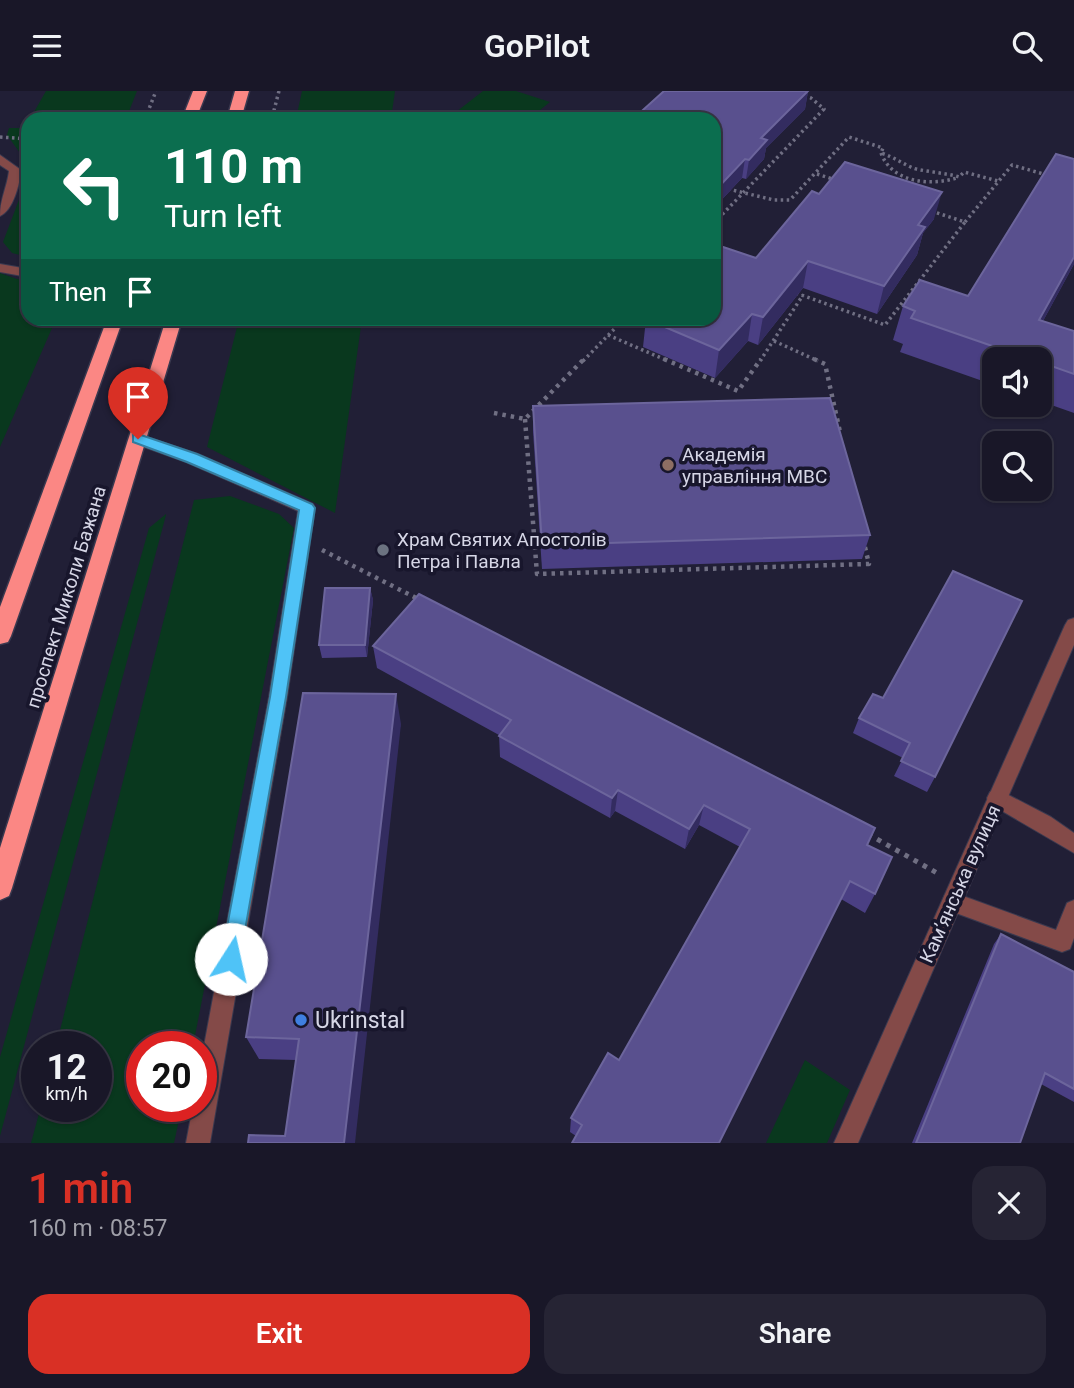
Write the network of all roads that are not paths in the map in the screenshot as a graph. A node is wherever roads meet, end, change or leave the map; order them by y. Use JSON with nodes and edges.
{"nodes":[{"id":1,"x":200,"y":91,"type":"edge"},
{"id":2,"x":242,"y":91,"type":"edge"},
{"id":3,"x":192,"y":112,"type":"edge"},
{"id":4,"x":235,"y":112,"type":"edge"},
{"id":5,"x":0,"y":159,"type":"edge"},
{"id":6,"x":2,"y":206,"type":"edge"},
{"id":7,"x":0,"y":268,"type":"edge"},
{"id":8,"x":21,"y":272,"type":"edge"},
{"id":9,"x":112,"y":326,"type":"edge"},
{"id":10,"x":172,"y":326,"type":"edge"},
{"id":11,"x":138,"y":439,"type":"junction"},
{"id":12,"x":6,"y":608,"type":"edge"},
{"id":13,"x":1074,"y":625,"type":"edge"},
{"id":14,"x":0,"y":636,"type":"edge"},
{"id":15,"x":997,"y":798,"type":"junction"},
{"id":16,"x":1074,"y":843,"type":"edge"},
{"id":17,"x":0,"y":888,"type":"edge"},
{"id":18,"x":955,"y":894,"type":"junction"},
{"id":19,"x":1074,"y":910,"type":"edge"},
{"id":20,"x":198,"y":1143,"type":"edge"},
{"id":21,"x":846,"y":1143,"type":"edge"}],
"edges":[{"from":1,"to":3,"type":"highway"},
{"from":2,"to":4,"type":"highway"},
{"from":5,"to":6,"type":"street"},
{"from":7,"to":8,"type":"street"},
{"from":9,"to":12,"type":"highway"},
{"from":10,"to":11,"type":"highway","name":"проспект Миколи Бажана"},
{"from":11,"to":17,"type":"highway","name":"проспект Миколи Бажана"},
{"from":11,"to":20,"type":"street"},
{"from":12,"to":14,"type":"highway"},
{"from":13,"to":15,"type":"street","name":"Камʼянська вулиця"},
{"from":15,"to":16,"type":"street"},
{"from":15,"to":18,"type":"street","name":"Камʼянська вулиця"},
{"from":18,"to":19,"type":"street"},
{"from":18,"to":21,"type":"street","name":"Камʼянська вулиця"}]}
